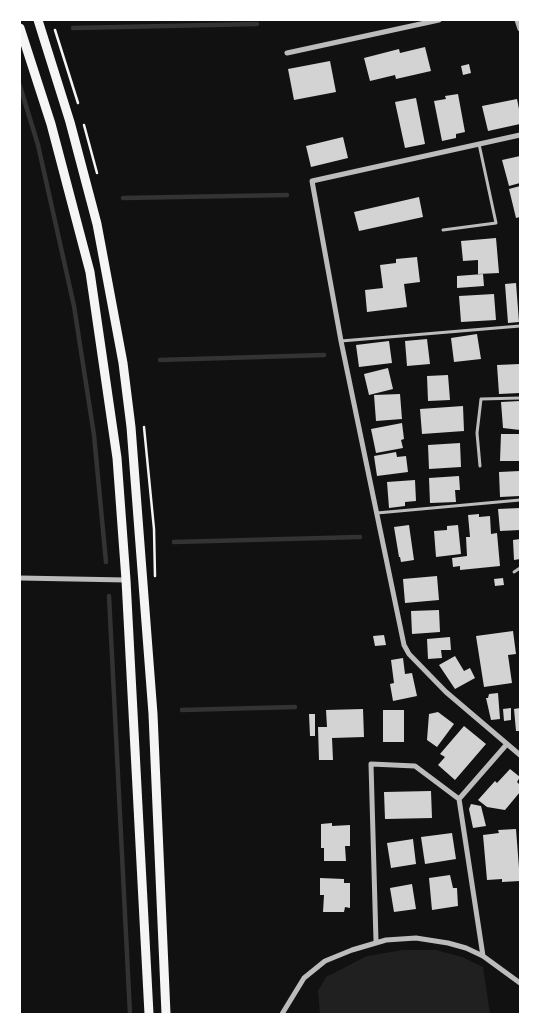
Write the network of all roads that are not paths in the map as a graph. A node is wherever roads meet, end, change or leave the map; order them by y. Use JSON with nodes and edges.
{"nodes":[{"id":1,"x":38,"y":20,"type":"edge"},
{"id":2,"x":439,"y":20,"type":"edge"},
{"id":3,"x":517,"y":20,"type":"edge"},
{"id":4,"x":20,"y":28,"type":"edge"},
{"id":5,"x":520,"y":29,"type":"edge"},
{"id":6,"x":288,"y":53,"type":"dead end"},
{"id":7,"x":520,"y":135,"type":"edge"},
{"id":8,"x":479,"y":144,"type":"junction"},
{"id":9,"x":443,"y":230,"type":"dead end"},
{"id":10,"x":520,"y":326,"type":"edge"},
{"id":11,"x":341,"y":341,"type":"junction"},
{"id":12,"x":520,"y":398,"type":"edge"},
{"id":13,"x":480,"y":466,"type":"dead end"},
{"id":14,"x":520,"y":500,"type":"edge"},
{"id":15,"x":377,"y":513,"type":"junction"},
{"id":16,"x":520,"y":568,"type":"edge"},
{"id":17,"x":514,"y":572,"type":"dead end"},
{"id":18,"x":20,"y":578,"type":"edge"},
{"id":19,"x":126,"y":580,"type":"junction"},
{"id":20,"x":506,"y":744,"type":"junction"},
{"id":21,"x":520,"y":755,"type":"edge"},
{"id":22,"x":459,"y":799,"type":"junction"},
{"id":23,"x":376,"y":942,"type":"junction"},
{"id":24,"x":483,"y":956,"type":"junction"},
{"id":25,"x":520,"y":983,"type":"edge"},
{"id":26,"x":149,"y":1014,"type":"edge"},
{"id":27,"x":166,"y":1014,"type":"edge"},
{"id":28,"x":282,"y":1014,"type":"edge"}],
"edges":[{"from":1,"to":27,"type":"main road"},
{"from":2,"to":6,"type":"street"},
{"from":3,"to":5,"type":"street"},
{"from":4,"to":19,"type":"main road"},
{"from":7,"to":8,"type":"street"},
{"from":8,"to":9,"type":"lane"},
{"from":8,"to":11,"type":"street"},
{"from":10,"to":11,"type":"lane"},
{"from":11,"to":15,"type":"street"},
{"from":12,"to":13,"type":"lane"},
{"from":14,"to":15,"type":"lane"},
{"from":15,"to":20,"type":"street"},
{"from":16,"to":17,"type":"lane"},
{"from":18,"to":19,"type":"street"},
{"from":19,"to":26,"type":"main road"},
{"from":20,"to":21,"type":"street"},
{"from":20,"to":22,"type":"street"},
{"from":22,"to":23,"type":"street"},
{"from":22,"to":24,"type":"street"},
{"from":23,"to":24,"type":"street"},
{"from":23,"to":28,"type":"street"},
{"from":24,"to":25,"type":"street"}]}
